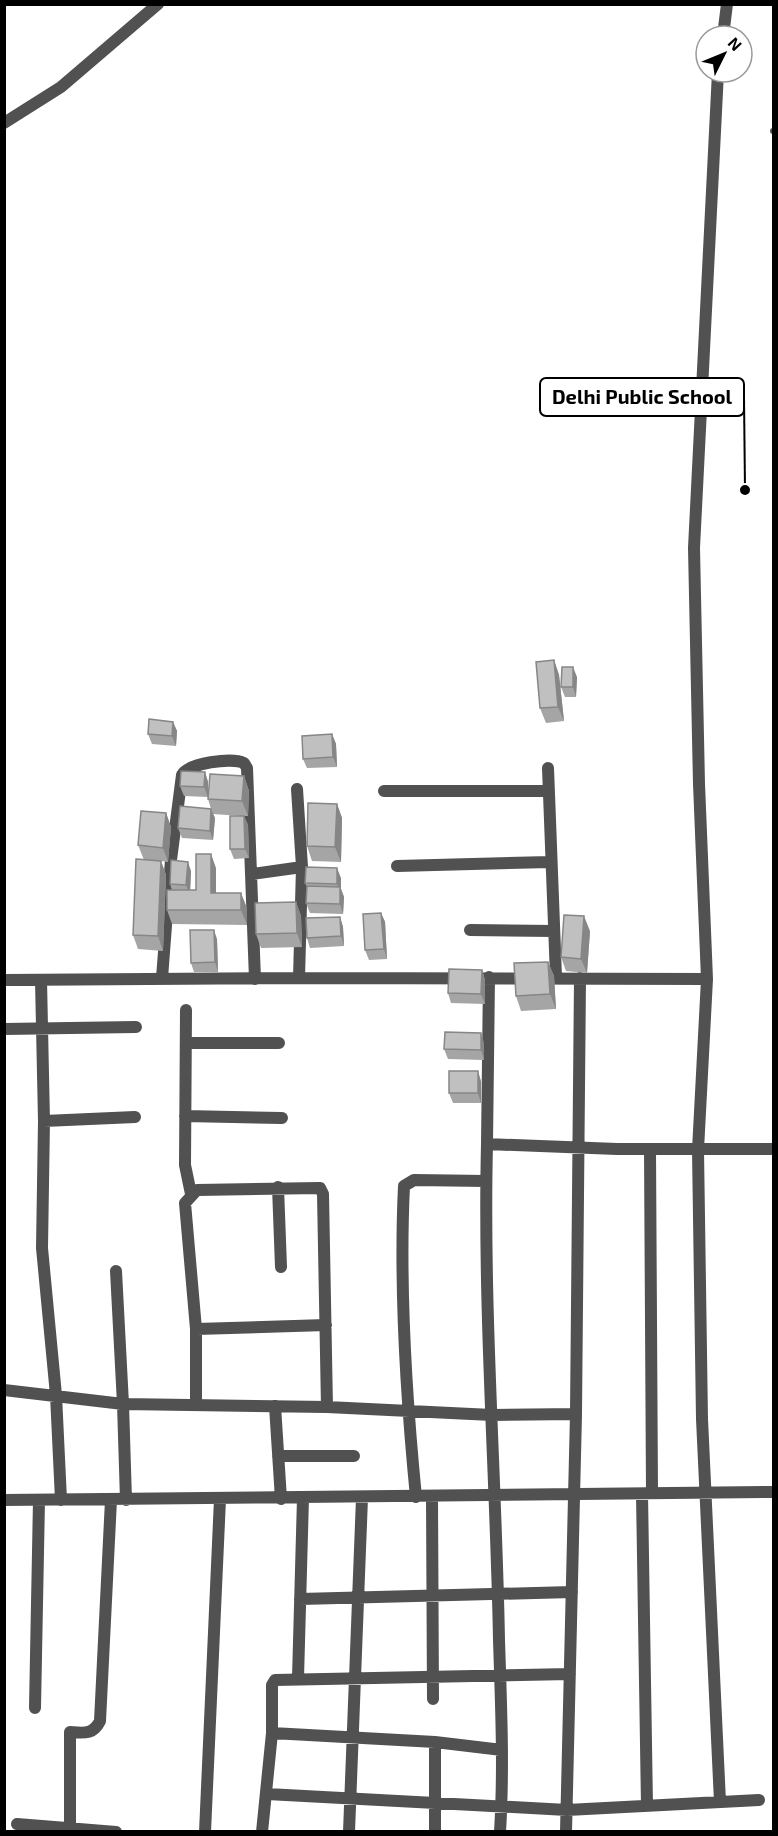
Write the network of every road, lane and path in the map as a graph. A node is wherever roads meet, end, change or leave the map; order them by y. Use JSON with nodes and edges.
{"nodes":[{"id":1,"x":158,"y":4,"type":"edge"},
{"id":2,"x":727,"y":4,"type":"edge"},
{"id":3,"x":724,"y":24,"type":"edge"},
{"id":4,"x":717,"y":84,"type":"edge"},
{"id":5,"x":4,"y":123,"type":"edge"},
{"id":6,"x":548,"y":768,"type":"dead end"},
{"id":7,"x":297,"y":789,"type":"dead end"},
{"id":8,"x":384,"y":791,"type":"dead end"},
{"id":9,"x":549,"y":791,"type":"junction"},
{"id":10,"x":550,"y":862,"type":"junction"},
{"id":11,"x":397,"y":866,"type":"dead end"},
{"id":12,"x":302,"y":867,"type":"junction"},
{"id":13,"x":252,"y":874,"type":"junction"},
{"id":14,"x":470,"y":930,"type":"dead end"},
{"id":15,"x":554,"y":931,"type":"junction"},
{"id":16,"x":489,"y":977,"type":"junction"},
{"id":17,"x":162,"y":978,"type":"junction"},
{"id":18,"x":300,"y":978,"type":"junction"},
{"id":19,"x":556,"y":978,"type":"junction"},
{"id":20,"x":580,"y":978,"type":"junction"},
{"id":21,"x":255,"y":979,"type":"junction"},
{"id":22,"x":707,"y":979,"type":"junction"},
{"id":23,"x":4,"y":980,"type":"edge"},
{"id":24,"x":41,"y":980,"type":"junction"},
{"id":25,"x":186,"y":1011,"type":"dead end"},
{"id":26,"x":136,"y":1027,"type":"dead end"},
{"id":27,"x":4,"y":1029,"type":"edge"},
{"id":28,"x":42,"y":1029,"type":"junction"},
{"id":29,"x":186,"y":1043,"type":"junction"},
{"id":30,"x":279,"y":1043,"type":"dead end"},
{"id":31,"x":185,"y":1116,"type":"junction"},
{"id":32,"x":135,"y":1117,"type":"dead end"},
{"id":33,"x":282,"y":1118,"type":"dead end"},
{"id":34,"x":44,"y":1121,"type":"junction"},
{"id":35,"x":487,"y":1144,"type":"junction"},
{"id":36,"x":579,"y":1148,"type":"junction"},
{"id":37,"x":698,"y":1149,"type":"junction"},
{"id":38,"x":774,"y":1149,"type":"edge"},
{"id":39,"x":650,"y":1150,"type":"junction"},
{"id":40,"x":486,"y":1181,"type":"junction"},
{"id":41,"x":278,"y":1188,"type":"junction"},
{"id":42,"x":191,"y":1194,"type":"junction"},
{"id":43,"x":281,"y":1267,"type":"dead end"},
{"id":44,"x":116,"y":1271,"type":"dead end"},
{"id":45,"x":326,"y":1325,"type":"junction"},
{"id":46,"x":196,"y":1329,"type":"junction"},
{"id":47,"x":4,"y":1390,"type":"edge"},
{"id":48,"x":56,"y":1395,"type":"junction"},
{"id":49,"x":123,"y":1404,"type":"junction"},
{"id":50,"x":196,"y":1406,"type":"junction"},
{"id":51,"x":275,"y":1406,"type":"junction"},
{"id":52,"x":327,"y":1407,"type":"junction"},
{"id":53,"x":408,"y":1413,"type":"junction"},
{"id":54,"x":576,"y":1414,"type":"junction"},
{"id":55,"x":492,"y":1415,"type":"junction"},
{"id":56,"x":278,"y":1456,"type":"junction"},
{"id":57,"x":354,"y":1456,"type":"dead end"},
{"id":58,"x":774,"y":1492,"type":"edge"},
{"id":59,"x":647,"y":1493,"type":"junction"},
{"id":60,"x":705,"y":1493,"type":"junction"},
{"id":61,"x":574,"y":1494,"type":"junction"},
{"id":62,"x":416,"y":1497,"type":"junction"},
{"id":63,"x":432,"y":1497,"type":"junction"},
{"id":64,"x":496,"y":1497,"type":"junction"},
{"id":65,"x":303,"y":1498,"type":"junction"},
{"id":66,"x":362,"y":1498,"type":"junction"},
{"id":67,"x":220,"y":1499,"type":"junction"},
{"id":68,"x":281,"y":1499,"type":"junction"},
{"id":69,"x":4,"y":1500,"type":"edge"},
{"id":70,"x":39,"y":1500,"type":"junction"},
{"id":71,"x":61,"y":1500,"type":"junction"},
{"id":72,"x":111,"y":1500,"type":"junction"},
{"id":73,"x":126,"y":1500,"type":"junction"},
{"id":74,"x":572,"y":1592,"type":"junction"},
{"id":75,"x":498,"y":1594,"type":"junction"},
{"id":76,"x":433,"y":1595,"type":"junction"},
{"id":77,"x":358,"y":1597,"type":"junction"},
{"id":78,"x":300,"y":1599,"type":"junction"},
{"id":79,"x":570,"y":1674,"type":"junction"},
{"id":80,"x":500,"y":1675,"type":"junction"},
{"id":81,"x":355,"y":1676,"type":"junction"},
{"id":82,"x":433,"y":1676,"type":"junction"},
{"id":83,"x":298,"y":1678,"type":"junction"},
{"id":84,"x":433,"y":1699,"type":"dead end"},
{"id":85,"x":35,"y":1708,"type":"dead end"},
{"id":86,"x":272,"y":1733,"type":"junction"},
{"id":87,"x":352,"y":1738,"type":"junction"},
{"id":88,"x":435,"y":1742,"type":"junction"},
{"id":89,"x":502,"y":1750,"type":"junction"},
{"id":90,"x":267,"y":1794,"type":"junction"},
{"id":91,"x":350,"y":1798,"type":"junction"},
{"id":92,"x":759,"y":1800,"type":"dead end"},
{"id":93,"x":720,"y":1802,"type":"junction"},
{"id":94,"x":435,"y":1803,"type":"junction"},
{"id":95,"x":647,"y":1806,"type":"junction"},
{"id":96,"x":501,"y":1807,"type":"junction"},
{"id":97,"x":567,"y":1810,"type":"junction"},
{"id":98,"x":17,"y":1824,"type":"dead end"},
{"id":99,"x":70,"y":1827,"type":"junction"},
{"id":100,"x":116,"y":1832,"type":"edge"},
{"id":101,"x":204,"y":1832,"type":"edge"},
{"id":102,"x":262,"y":1832,"type":"edge"},
{"id":103,"x":349,"y":1832,"type":"edge"},
{"id":104,"x":435,"y":1832,"type":"edge"},
{"id":105,"x":500,"y":1832,"type":"edge"},
{"id":106,"x":566,"y":1832,"type":"edge"}],
"edges":[{"from":1,"to":5,"type":"street"},
{"from":2,"to":3,"type":"street"},
{"from":4,"to":22,"type":"street"},
{"from":6,"to":9,"type":"street"},
{"from":7,"to":12,"type":"street"},
{"from":8,"to":9,"type":"street"},
{"from":9,"to":10,"type":"street"},
{"from":10,"to":11,"type":"street"},
{"from":10,"to":15,"type":"street"},
{"from":12,"to":13,"type":"street"},
{"from":12,"to":18,"type":"street"},
{"from":13,"to":17,"type":"street"},
{"from":13,"to":21,"type":"street"},
{"from":14,"to":15,"type":"street"},
{"from":15,"to":19,"type":"street"},
{"from":16,"to":18,"type":"street"},
{"from":16,"to":19,"type":"street"},
{"from":16,"to":35,"type":"street"},
{"from":17,"to":21,"type":"street"},
{"from":17,"to":24,"type":"street"},
{"from":18,"to":21,"type":"street"},
{"from":19,"to":20,"type":"street"},
{"from":20,"to":22,"type":"street"},
{"from":20,"to":36,"type":"street"},
{"from":22,"to":37,"type":"street"},
{"from":23,"to":24,"type":"street"},
{"from":24,"to":28,"type":"street"},
{"from":25,"to":29,"type":"street"},
{"from":26,"to":28,"type":"street"},
{"from":27,"to":28,"type":"street"},
{"from":28,"to":34,"type":"street"},
{"from":29,"to":30,"type":"street"},
{"from":29,"to":31,"type":"street"},
{"from":31,"to":33,"type":"street"},
{"from":31,"to":42,"type":"street"},
{"from":32,"to":34,"type":"street"},
{"from":34,"to":48,"type":"street"},
{"from":35,"to":36,"type":"street"},
{"from":35,"to":40,"type":"street"},
{"from":36,"to":39,"type":"street"},
{"from":36,"to":54,"type":"street"},
{"from":37,"to":38,"type":"street"},
{"from":37,"to":39,"type":"street"},
{"from":37,"to":60,"type":"street"},
{"from":39,"to":59,"type":"street"},
{"from":40,"to":53,"type":"street"},
{"from":40,"to":55,"type":"street"},
{"from":41,"to":42,"type":"street"},
{"from":41,"to":43,"type":"street"},
{"from":41,"to":45,"type":"street"},
{"from":42,"to":46,"type":"street"},
{"from":44,"to":49,"type":"street"},
{"from":45,"to":46,"type":"street"},
{"from":45,"to":52,"type":"street"},
{"from":46,"to":50,"type":"street"},
{"from":47,"to":48,"type":"street"},
{"from":48,"to":49,"type":"street"},
{"from":48,"to":71,"type":"street"},
{"from":49,"to":50,"type":"street"},
{"from":49,"to":73,"type":"street"},
{"from":50,"to":51,"type":"street"},
{"from":51,"to":52,"type":"street"},
{"from":51,"to":56,"type":"street"},
{"from":52,"to":53,"type":"street"},
{"from":53,"to":55,"type":"street"},
{"from":53,"to":62,"type":"street"},
{"from":54,"to":55,"type":"street"},
{"from":54,"to":61,"type":"street"},
{"from":55,"to":64,"type":"street"},
{"from":56,"to":57,"type":"street"},
{"from":56,"to":68,"type":"street"},
{"from":58,"to":60,"type":"street"},
{"from":59,"to":60,"type":"street"},
{"from":59,"to":61,"type":"street"},
{"from":59,"to":95,"type":"street"},
{"from":60,"to":93,"type":"street"},
{"from":61,"to":64,"type":"street"},
{"from":61,"to":74,"type":"street"},
{"from":62,"to":63,"type":"street"},
{"from":62,"to":66,"type":"street"},
{"from":63,"to":64,"type":"street"},
{"from":63,"to":76,"type":"street"},
{"from":64,"to":75,"type":"street"},
{"from":65,"to":66,"type":"street"},
{"from":65,"to":68,"type":"street"},
{"from":65,"to":78,"type":"street"},
{"from":66,"to":77,"type":"street"},
{"from":67,"to":68,"type":"street"},
{"from":67,"to":73,"type":"street"},
{"from":67,"to":101,"type":"street"},
{"from":69,"to":70,"type":"street"},
{"from":70,"to":71,"type":"street"},
{"from":70,"to":85,"type":"street"},
{"from":71,"to":72,"type":"street"},
{"from":72,"to":73,"type":"street"},
{"from":72,"to":99,"type":"street"},
{"from":74,"to":75,"type":"street"},
{"from":74,"to":79,"type":"street"},
{"from":75,"to":76,"type":"street"},
{"from":75,"to":80,"type":"street"},
{"from":76,"to":77,"type":"street"},
{"from":76,"to":82,"type":"street"},
{"from":77,"to":78,"type":"street"},
{"from":77,"to":81,"type":"street"},
{"from":78,"to":83,"type":"street"},
{"from":79,"to":80,"type":"street"},
{"from":79,"to":97,"type":"street"},
{"from":80,"to":82,"type":"street"},
{"from":80,"to":89,"type":"street"},
{"from":81,"to":82,"type":"street"},
{"from":81,"to":83,"type":"street"},
{"from":81,"to":87,"type":"street"},
{"from":82,"to":84,"type":"street"},
{"from":83,"to":86,"type":"street"},
{"from":86,"to":87,"type":"street"},
{"from":86,"to":90,"type":"street"},
{"from":87,"to":88,"type":"street"},
{"from":87,"to":91,"type":"street"},
{"from":88,"to":89,"type":"street"},
{"from":88,"to":94,"type":"street"},
{"from":89,"to":96,"type":"street"},
{"from":90,"to":91,"type":"street"},
{"from":90,"to":102,"type":"street"},
{"from":91,"to":94,"type":"street"},
{"from":91,"to":103,"type":"street"},
{"from":92,"to":93,"type":"street"},
{"from":93,"to":95,"type":"street"},
{"from":94,"to":96,"type":"street"},
{"from":94,"to":104,"type":"street"},
{"from":95,"to":97,"type":"street"},
{"from":96,"to":97,"type":"street"},
{"from":96,"to":105,"type":"street"},
{"from":97,"to":106,"type":"street"},
{"from":98,"to":99,"type":"street"},
{"from":99,"to":100,"type":"street"}]}
